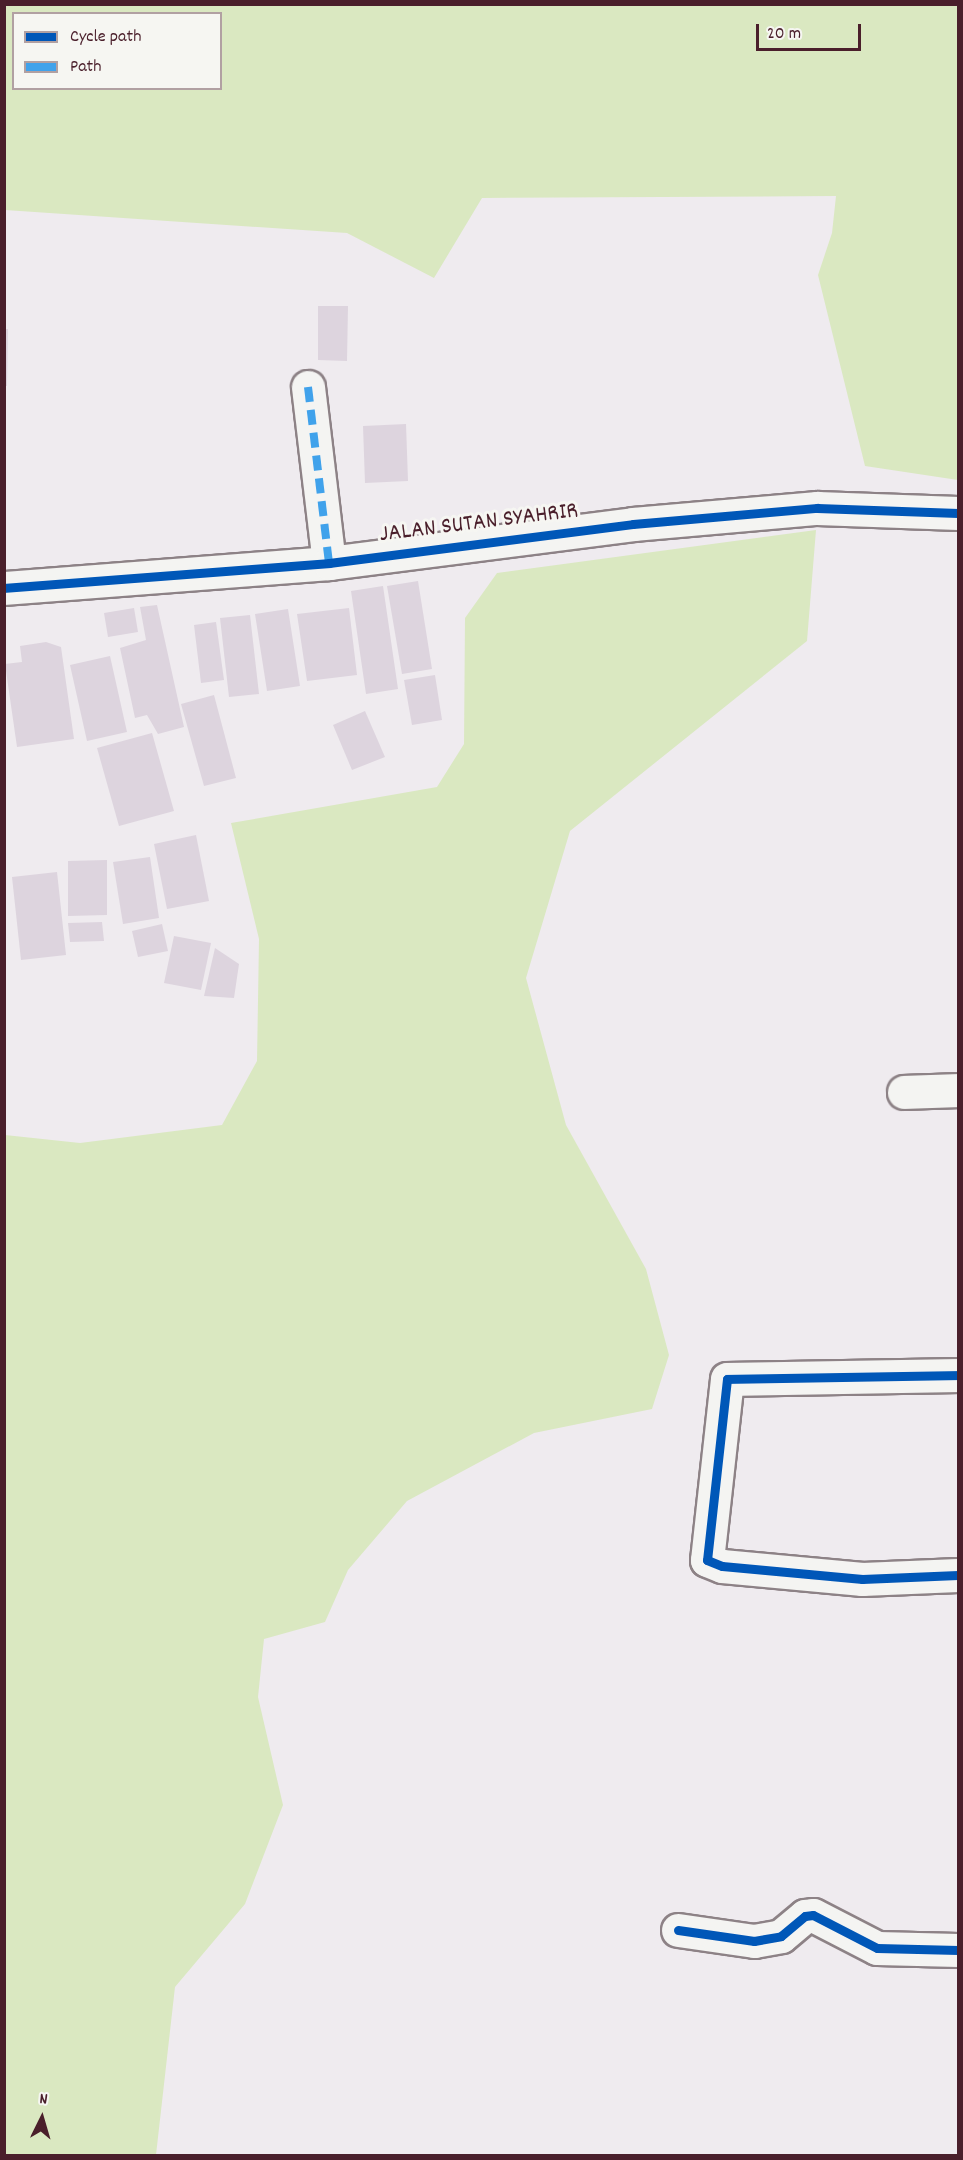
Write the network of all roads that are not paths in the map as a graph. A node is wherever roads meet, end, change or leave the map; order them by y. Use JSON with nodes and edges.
{"nodes":[{"id":1,"x":308,"y":387,"type":"dead end"},
{"id":2,"x":958,"y":513,"type":"edge"},
{"id":3,"x":329,"y":563,"type":"junction"},
{"id":4,"x":4,"y":588,"type":"edge"},
{"id":5,"x":958,"y":1090,"type":"edge"},
{"id":6,"x":904,"y":1092,"type":"dead end"},
{"id":7,"x":958,"y":1375,"type":"edge"},
{"id":8,"x":958,"y":1575,"type":"edge"},
{"id":9,"x":678,"y":1930,"type":"dead end"},
{"id":10,"x":958,"y":1950,"type":"edge"}],
"edges":[{"from":1,"to":3,"type":"street"},
{"from":2,"to":3,"type":"street","name":"JALAN SUTAN SYAHRIR"},
{"from":3,"to":4,"type":"street","name":"JALAN SUTAN SYAHRIR"},
{"from":5,"to":6,"type":"street"},
{"from":7,"to":8,"type":"street"},
{"from":9,"to":10,"type":"street"}]}
